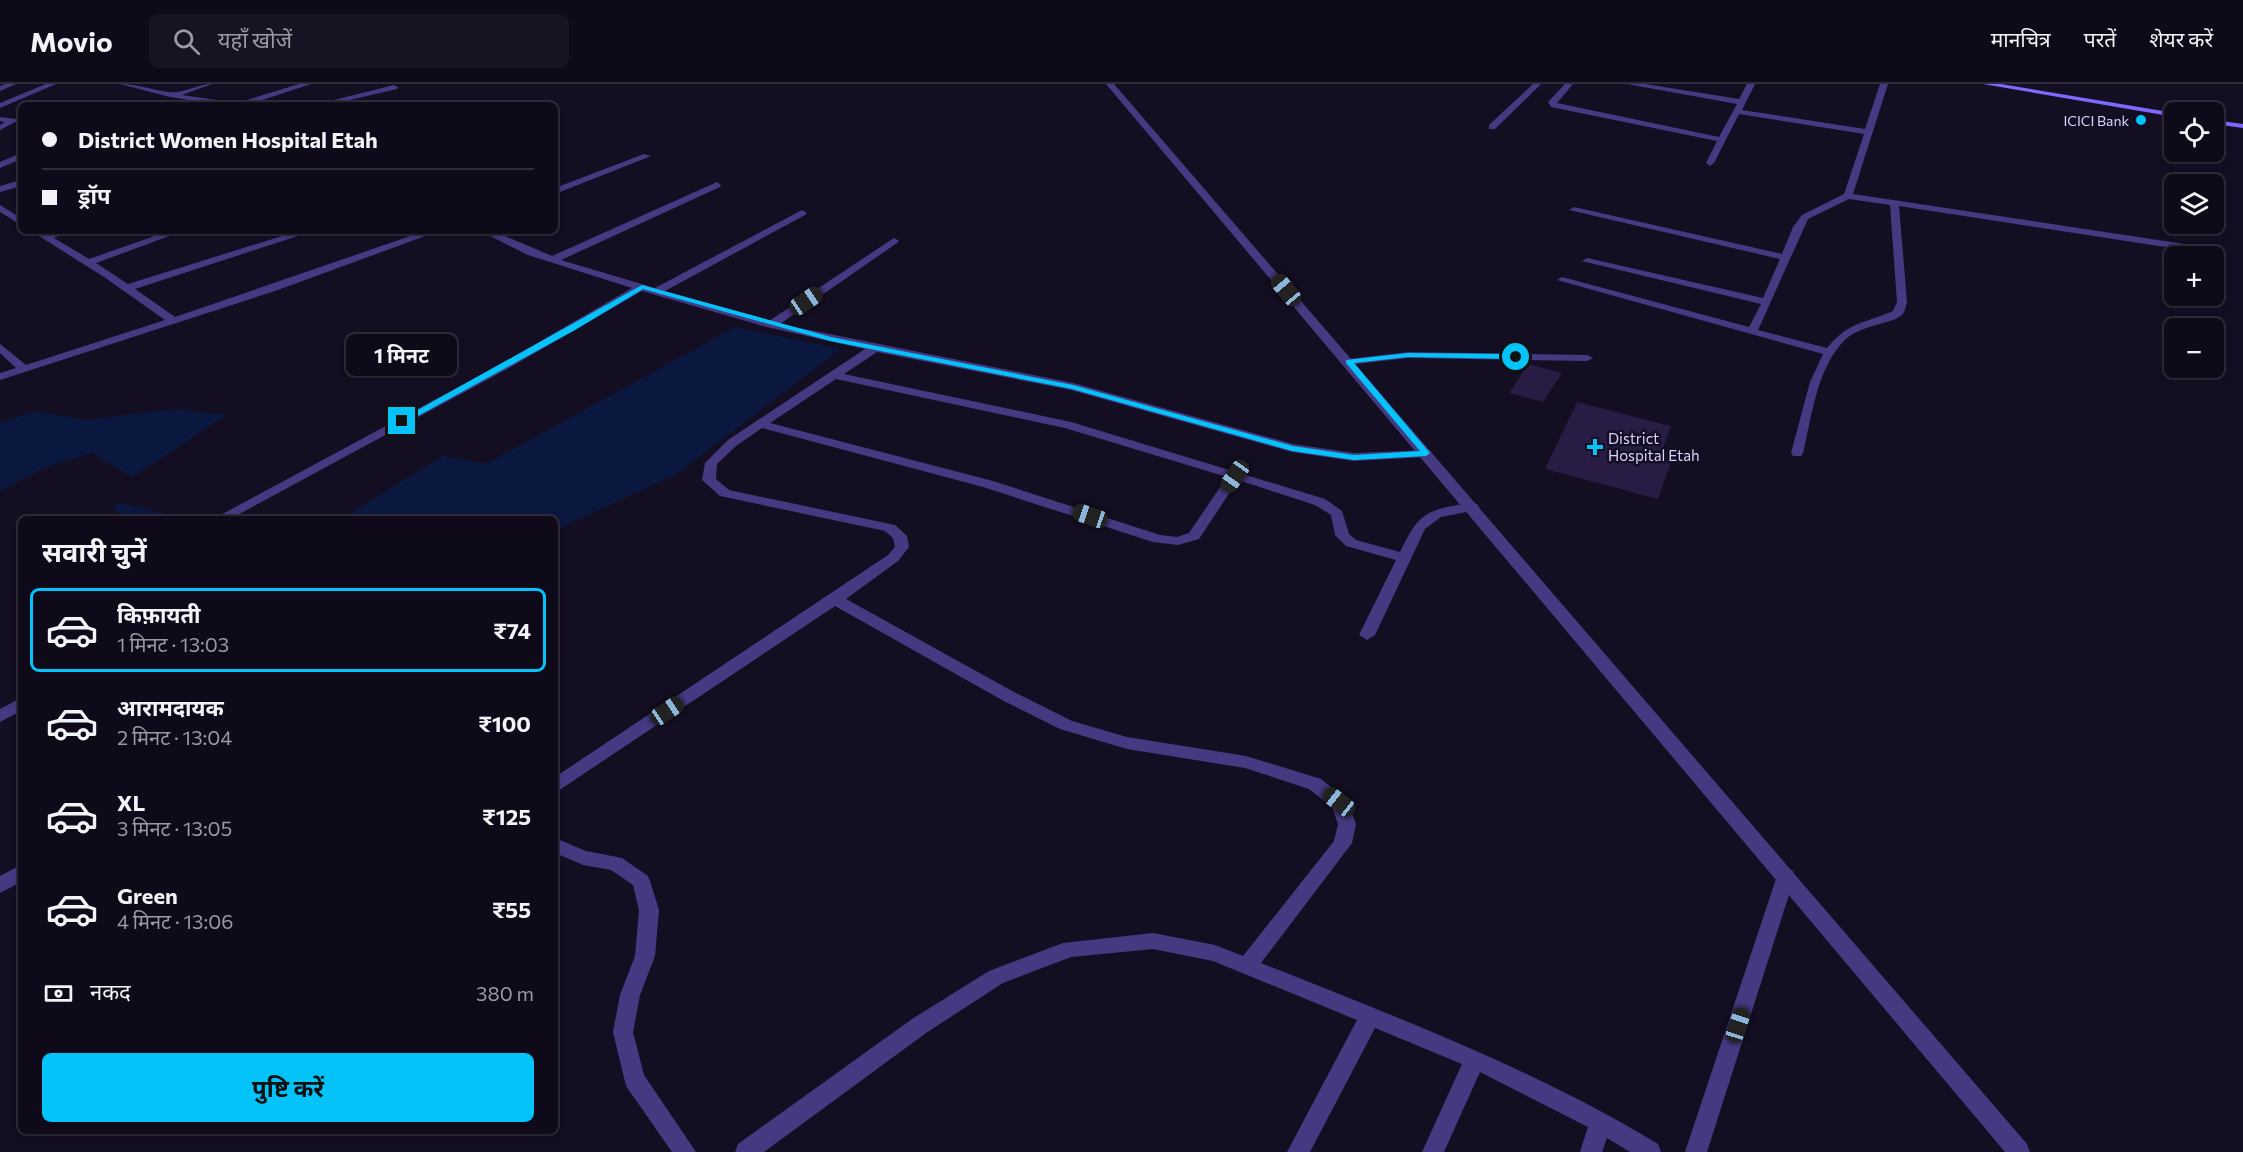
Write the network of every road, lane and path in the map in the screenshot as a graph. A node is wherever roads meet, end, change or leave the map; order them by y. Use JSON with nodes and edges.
{"nodes":[{"id":1,"x":12,"y":84,"type":"edge"},
{"id":2,"x":52,"y":84,"type":"edge"},
{"id":3,"x":124,"y":84,"type":"edge"},
{"id":4,"x":208,"y":84,"type":"edge"},
{"id":5,"x":307,"y":84,"type":"edge"},
{"id":6,"x":1110,"y":84,"type":"edge"},
{"id":7,"x":1537,"y":84,"type":"edge"},
{"id":8,"x":1569,"y":84,"type":"edge"},
{"id":9,"x":1631,"y":84,"type":"edge"},
{"id":10,"x":1751,"y":84,"type":"edge"},
{"id":11,"x":1884,"y":84,"type":"edge"},
{"id":12,"x":1987,"y":84,"type":"edge"},
{"id":13,"x":2009,"y":86,"type":"edge"},
{"id":14,"x":394,"y":87,"type":"dead end"},
{"id":15,"x":0,"y":89,"type":"edge"},
{"id":16,"x":170,"y":95,"type":"junction"},
{"id":17,"x":185,"y":97,"type":"junction"},
{"id":18,"x":171,"y":102,"type":"edge"},
{"id":19,"x":218,"y":102,"type":"edge"},
{"id":20,"x":247,"y":102,"type":"edge"},
{"id":21,"x":331,"y":102,"type":"edge"},
{"id":22,"x":1741,"y":102,"type":"junction"},
{"id":23,"x":0,"y":106,"type":"edge"},
{"id":24,"x":1736,"y":111,"type":"junction"},
{"id":25,"x":2164,"y":113,"type":"edge"},
{"id":26,"x":0,"y":119,"type":"edge"},
{"id":27,"x":2224,"y":123,"type":"edge"},
{"id":28,"x":2243,"y":126,"type":"edge"},
{"id":29,"x":1492,"y":127,"type":"dead end"},
{"id":30,"x":0,"y":128,"type":"edge"},
{"id":31,"x":1869,"y":132,"type":"junction"},
{"id":32,"x":1723,"y":140,"type":"junction"},
{"id":33,"x":647,"y":156,"type":"dead end"},
{"id":34,"x":18,"y":157,"type":"edge"},
{"id":35,"x":1710,"y":163,"type":"dead end"},
{"id":36,"x":0,"y":165,"type":"edge"},
{"id":37,"x":18,"y":184,"type":"edge"},
{"id":38,"x":717,"y":185,"type":"dead end"},
{"id":39,"x":0,"y":189,"type":"edge"},
{"id":40,"x":558,"y":190,"type":"edge"},
{"id":41,"x":1848,"y":196,"type":"junction"},
{"id":42,"x":1894,"y":203,"type":"junction"},
{"id":43,"x":0,"y":208,"type":"edge"},
{"id":44,"x":1574,"y":210,"type":"dead end"},
{"id":45,"x":802,"y":213,"type":"dead end"},
{"id":46,"x":18,"y":220,"type":"edge"},
{"id":47,"x":42,"y":234,"type":"edge"},
{"id":48,"x":56,"y":234,"type":"edge"},
{"id":49,"x":169,"y":234,"type":"edge"},
{"id":50,"x":298,"y":234,"type":"edge"},
{"id":51,"x":425,"y":234,"type":"edge"},
{"id":52,"x":491,"y":234,"type":"edge"},
{"id":53,"x":47,"y":237,"type":"junction"},
{"id":54,"x":894,"y":241,"type":"dead end"},
{"id":55,"x":2178,"y":246,"type":"edge"},
{"id":56,"x":1784,"y":257,"type":"junction"},
{"id":57,"x":552,"y":260,"type":"junction"},
{"id":58,"x":1587,"y":261,"type":"dead end"},
{"id":59,"x":89,"y":262,"type":"junction"},
{"id":60,"x":1562,"y":280,"type":"dead end"},
{"id":61,"x":642,"y":287,"type":"junction"},
{"id":62,"x":127,"y":288,"type":"junction"},
{"id":63,"x":657,"y":291,"type":"junction"},
{"id":64,"x":1767,"y":302,"type":"junction"},
{"id":65,"x":174,"y":321,"type":"junction"},
{"id":66,"x":771,"y":325,"type":"junction"},
{"id":67,"x":1752,"y":331,"type":"junction"},
{"id":68,"x":0,"y":346,"type":"edge"},
{"id":69,"x":876,"y":347,"type":"junction"},
{"id":70,"x":1828,"y":352,"type":"junction"},
{"id":71,"x":1587,"y":358,"type":"dead end"},
{"id":72,"x":1348,"y":362,"type":"junction"},
{"id":73,"x":24,"y":369,"type":"junction"},
{"id":74,"x":833,"y":375,"type":"junction"},
{"id":75,"x":0,"y":377,"type":"edge"},
{"id":76,"x":760,"y":424,"type":"junction"},
{"id":77,"x":1426,"y":453,"type":"junction"},
{"id":78,"x":1797,"y":453,"type":"dead end"},
{"id":79,"x":1235,"y":476,"type":"junction"},
{"id":80,"x":1472,"y":507,"type":"junction"},
{"id":81,"x":226,"y":516,"type":"edge"},
{"id":82,"x":1404,"y":558,"type":"junction"},
{"id":83,"x":835,"y":599,"type":"junction"},
{"id":84,"x":1367,"y":635,"type":"dead end"},
{"id":85,"x":18,"y":706,"type":"edge"},
{"id":86,"x":0,"y":716,"type":"edge"},
{"id":87,"x":558,"y":784,"type":"edge"},
{"id":88,"x":558,"y":846,"type":"edge"},
{"id":89,"x":18,"y":875,"type":"edge"},
{"id":90,"x":1786,"y":876,"type":"junction"},
{"id":91,"x":0,"y":885,"type":"edge"},
{"id":92,"x":1247,"y":966,"type":"junction"},
{"id":93,"x":1370,"y":1016,"type":"junction"},
{"id":94,"x":1475,"y":1059,"type":"junction"},
{"id":95,"x":1601,"y":1122,"type":"junction"},
{"id":96,"x":685,"y":1152,"type":"edge"},
{"id":97,"x":746,"y":1152,"type":"edge"},
{"id":98,"x":1298,"y":1152,"type":"edge"},
{"id":99,"x":1433,"y":1152,"type":"edge"},
{"id":100,"x":1591,"y":1152,"type":"edge"},
{"id":101,"x":1650,"y":1152,"type":"edge"},
{"id":102,"x":1696,"y":1152,"type":"edge"},
{"id":103,"x":2019,"y":1152,"type":"edge"}],
"edges":[{"from":1,"to":15,"type":"street"},
{"from":2,"to":23,"type":"street"},
{"from":3,"to":16,"type":"street"},
{"from":4,"to":16,"type":"street"},
{"from":5,"to":20,"type":"street"},
{"from":6,"to":72,"type":"street"},
{"from":7,"to":29,"type":"street"},
{"from":8,"to":32,"type":"street"},
{"from":9,"to":22,"type":"street"},
{"from":10,"to":22,"type":"street"},
{"from":11,"to":31,"type":"street"},
{"from":12,"to":13,"type":"main road"},
{"from":13,"to":25,"type":"main road"},
{"from":14,"to":21,"type":"street"},
{"from":16,"to":17,"type":"street"},
{"from":17,"to":18,"type":"street"},
{"from":17,"to":19,"type":"street"},
{"from":22,"to":24,"type":"street"},
{"from":24,"to":31,"type":"street"},
{"from":24,"to":32,"type":"street"},
{"from":26,"to":30,"type":"street"},
{"from":27,"to":28,"type":"main road"},
{"from":31,"to":41,"type":"street"},
{"from":32,"to":35,"type":"street"},
{"from":33,"to":40,"type":"street"},
{"from":34,"to":36,"type":"street"},
{"from":37,"to":39,"type":"street"},
{"from":38,"to":57,"type":"street"},
{"from":41,"to":42,"type":"street"},
{"from":41,"to":56,"type":"street"},
{"from":42,"to":55,"type":"street"},
{"from":42,"to":70,"type":"street"},
{"from":43,"to":46,"type":"street"},
{"from":44,"to":56,"type":"street"},
{"from":45,"to":63,"type":"street"},
{"from":47,"to":53,"type":"street"},
{"from":48,"to":53,"type":"street"},
{"from":49,"to":59,"type":"street"},
{"from":50,"to":62,"type":"street"},
{"from":51,"to":65,"type":"street"},
{"from":52,"to":57,"type":"street"},
{"from":53,"to":59,"type":"street"},
{"from":54,"to":66,"type":"street"},
{"from":56,"to":64,"type":"street"},
{"from":57,"to":61,"type":"street"},
{"from":58,"to":64,"type":"street"},
{"from":59,"to":62,"type":"street"},
{"from":60,"to":67,"type":"street"},
{"from":61,"to":63,"type":"street"},
{"from":61,"to":81,"type":"street"},
{"from":62,"to":65,"type":"street"},
{"from":63,"to":66,"type":"street"},
{"from":64,"to":67,"type":"street"},
{"from":65,"to":73,"type":"street"},
{"from":66,"to":69,"type":"street"},
{"from":67,"to":70,"type":"street"},
{"from":68,"to":73,"type":"street"},
{"from":69,"to":74,"type":"street"},
{"from":69,"to":77,"type":"street"},
{"from":70,"to":78,"type":"street"},
{"from":71,"to":72,"type":"street"},
{"from":72,"to":77,"type":"street"},
{"from":73,"to":75,"type":"street"},
{"from":74,"to":76,"type":"street"},
{"from":74,"to":79,"type":"street"},
{"from":76,"to":79,"type":"street"},
{"from":76,"to":83,"type":"street"},
{"from":77,"to":80,"type":"street"},
{"from":79,"to":82,"type":"street"},
{"from":80,"to":82,"type":"street"},
{"from":80,"to":90,"type":"street"},
{"from":82,"to":84,"type":"street"},
{"from":83,"to":87,"type":"street"},
{"from":83,"to":92,"type":"street"},
{"from":85,"to":86,"type":"street"},
{"from":88,"to":96,"type":"street"},
{"from":89,"to":91,"type":"street"},
{"from":90,"to":102,"type":"street"},
{"from":90,"to":103,"type":"street"},
{"from":92,"to":93,"type":"street"},
{"from":92,"to":97,"type":"street"},
{"from":93,"to":94,"type":"street"},
{"from":93,"to":98,"type":"street"},
{"from":94,"to":95,"type":"street"},
{"from":94,"to":99,"type":"street"},
{"from":95,"to":100,"type":"street"},
{"from":95,"to":101,"type":"street"}]}
